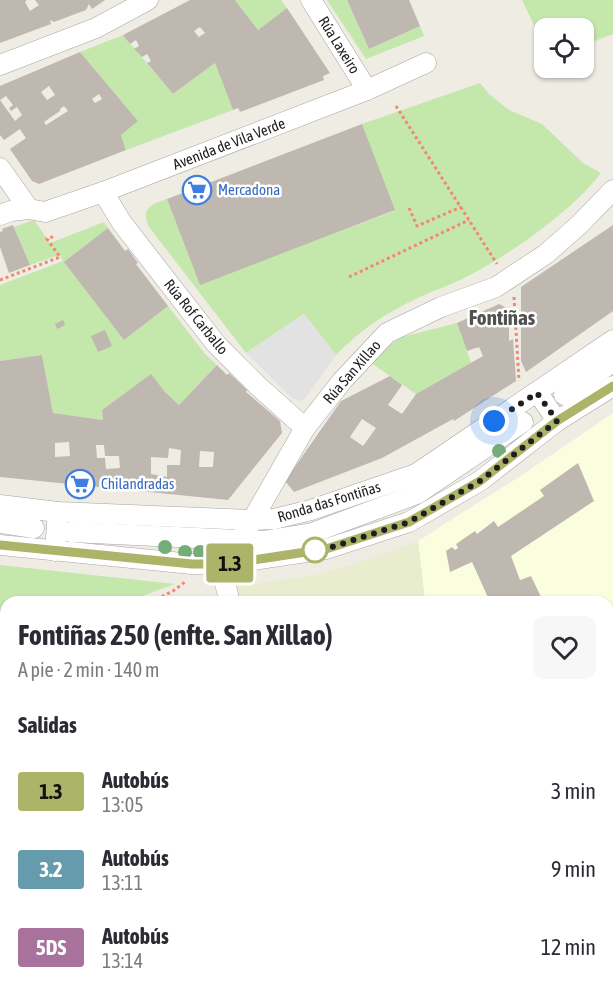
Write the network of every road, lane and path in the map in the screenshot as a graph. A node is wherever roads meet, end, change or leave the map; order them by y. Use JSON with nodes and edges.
{"nodes":[{"id":1,"x":148,"y":0,"type":"edge"},
{"id":2,"x":311,"y":0,"type":"edge"},
{"id":3,"x":426,"y":63,"type":"dead end"},
{"id":4,"x":0,"y":65,"type":"edge"},
{"id":5,"x":367,"y":90,"type":"junction"},
{"id":6,"x":396,"y":106,"type":"dead end"},
{"id":7,"x":0,"y":168,"type":"edge"},
{"id":8,"x":613,"y":190,"type":"edge"},
{"id":9,"x":104,"y":192,"type":"junction"},
{"id":10,"x":460,"y":207,"type":"junction"},
{"id":11,"x":409,"y":208,"type":"dead end"},
{"id":12,"x":29,"y":209,"type":"junction"},
{"id":13,"x":0,"y":216,"type":"edge"},
{"id":14,"x":469,"y":220,"type":"junction"},
{"id":15,"x":55,"y":236,"type":"dead end"},
{"id":16,"x":497,"y":264,"type":"dead end"},
{"id":17,"x":349,"y":277,"type":"dead end"},
{"id":18,"x":0,"y":280,"type":"edge"},
{"id":19,"x":514,"y":292,"type":"dead end"},
{"id":20,"x":613,"y":340,"type":"edge"},
{"id":21,"x":613,"y":362,"type":"edge"},
{"id":22,"x":519,"y":382,"type":"dead end"},
{"id":23,"x":613,"y":386,"type":"edge"},
{"id":24,"x":537,"y":393,"type":"junction"},
{"id":25,"x":564,"y":395,"type":"dead end"},
{"id":26,"x":557,"y":421,"type":"junction"},
{"id":27,"x":524,"y":422,"type":"dead end"},
{"id":28,"x":304,"y":428,"type":"junction"},
{"id":29,"x":0,"y":505,"type":"edge"},
{"id":30,"x":58,"y":512,"type":"junction"},
{"id":31,"x":251,"y":520,"type":"junction"},
{"id":32,"x":0,"y":523,"type":"edge"},
{"id":33,"x":34,"y":528,"type":"dead end"},
{"id":34,"x":71,"y":532,"type":"dead end"},
{"id":35,"x":240,"y":538,"type":"junction"},
{"id":36,"x":0,"y":545,"type":"edge"},
{"id":37,"x":55,"y":551,"type":"junction"},
{"id":38,"x":227,"y":564,"type":"junction"},
{"id":39,"x":189,"y":579,"type":"dead end"},
{"id":40,"x":163,"y":596,"type":"edge"},
{"id":41,"x":228,"y":596,"type":"edge"}],
"edges":[{"from":1,"to":4,"type":"street"},
{"from":2,"to":5,"type":"street","name":"Rúa Laxeiro"},
{"from":3,"to":5,"type":"street","name":"Avenida de Vila Verde"},
{"from":5,"to":9,"type":"street","name":"Avenida de Vila Verde"},
{"from":6,"to":10,"type":"path"},
{"from":7,"to":12,"type":"street"},
{"from":8,"to":28,"type":"street","name":"Rúa San Xillao"},
{"from":9,"to":12,"type":"street","name":"Avenida de Vila Verde"},
{"from":9,"to":28,"type":"street","name":"Rúa Rof Carballo"},
{"from":10,"to":11,"type":"path"},
{"from":10,"to":14,"type":"path"},
{"from":12,"to":13,"type":"street","name":"Avenida de Vila Verde"},
{"from":14,"to":16,"type":"path"},
{"from":14,"to":17,"type":"path"},
{"from":15,"to":18,"type":"path"},
{"from":19,"to":22,"type":"path"},
{"from":20,"to":24,"type":"street","name":"Ronda das Fontiñas"},
{"from":21,"to":25,"type":"street"},
{"from":23,"to":26,"type":"street"},
{"from":24,"to":26,"type":"street"},
{"from":24,"to":31,"type":"street","name":"Ronda das Fontiñas"},
{"from":26,"to":38,"type":"street"},
{"from":27,"to":35,"type":"street"},
{"from":28,"to":31,"type":"street","name":"Rúa San Xillao"},
{"from":29,"to":30,"type":"street","name":"Ronda das Fontiñas"},
{"from":30,"to":31,"type":"street","name":"Ronda das Fontiñas"},
{"from":30,"to":37,"type":"street"},
{"from":31,"to":35,"type":"street","name":"Rúa San Xillao"},
{"from":32,"to":33,"type":"street"},
{"from":34,"to":35,"type":"street"},
{"from":35,"to":38,"type":"street","name":"Rúa San Xillao"},
{"from":36,"to":37,"type":"street"},
{"from":37,"to":38,"type":"street"},
{"from":38,"to":41,"type":"street"},
{"from":39,"to":40,"type":"path"}]}
